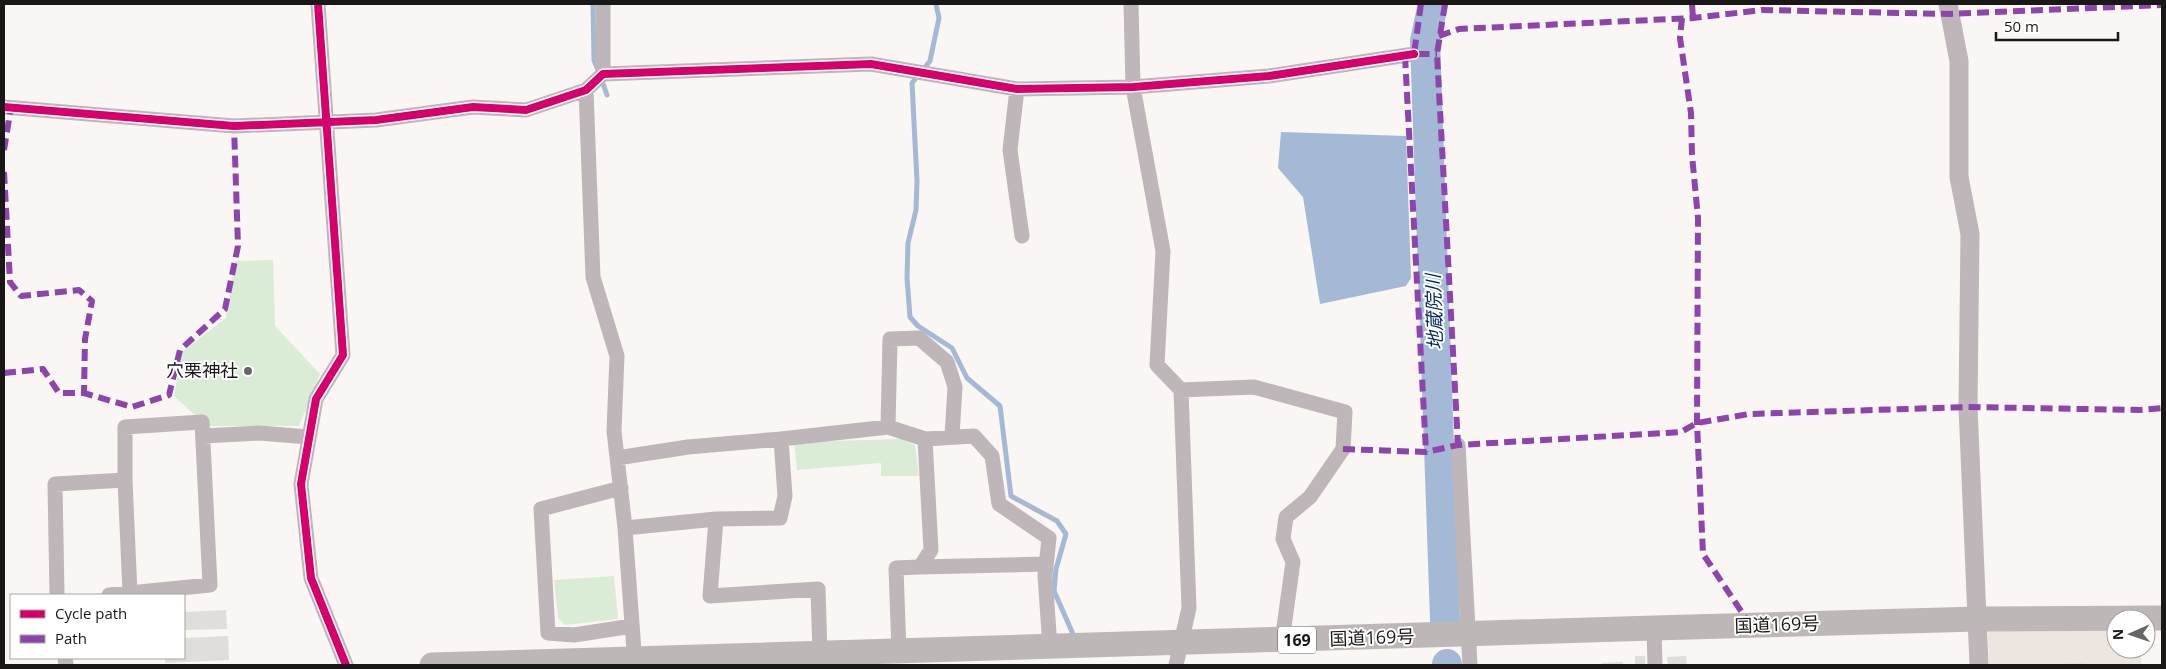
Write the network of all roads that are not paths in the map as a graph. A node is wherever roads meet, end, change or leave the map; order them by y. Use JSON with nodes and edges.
{"nodes":[{"id":1,"x":318,"y":4,"type":"edge"},
{"id":2,"x":603,"y":4,"type":"edge"},
{"id":3,"x":1131,"y":4,"type":"edge"},
{"id":4,"x":1948,"y":4,"type":"edge"},
{"id":5,"x":1414,"y":54,"type":"dead end"},
{"id":6,"x":603,"y":74,"type":"junction"},
{"id":7,"x":1134,"y":86,"type":"junction"},
{"id":8,"x":586,"y":90,"type":"junction"},
{"id":9,"x":1017,"y":90,"type":"junction"},
{"id":10,"x":4,"y":107,"type":"edge"},
{"id":11,"x":328,"y":122,"type":"junction"},
{"id":12,"x":1022,"y":236,"type":"dead end"},
{"id":13,"x":1181,"y":390,"type":"junction"},
{"id":14,"x":888,"y":428,"type":"junction"},
{"id":15,"x":203,"y":436,"type":"junction"},
{"id":16,"x":952,"y":436,"type":"junction"},
{"id":17,"x":309,"y":437,"type":"junction"},
{"id":18,"x":781,"y":439,"type":"junction"},
{"id":19,"x":924,"y":440,"type":"junction"},
{"id":20,"x":1458,"y":444,"type":"dead end"},
{"id":21,"x":617,"y":458,"type":"junction"},
{"id":22,"x":125,"y":480,"type":"junction"},
{"id":23,"x":621,"y":488,"type":"junction"},
{"id":24,"x":716,"y":519,"type":"junction"},
{"id":25,"x":625,"y":528,"type":"junction"},
{"id":26,"x":1046,"y":564,"type":"junction"},
{"id":27,"x":920,"y":567,"type":"junction"},
{"id":28,"x":130,"y":593,"type":"junction"},
{"id":29,"x":57,"y":594,"type":"edge"},
{"id":30,"x":120,"y":594,"type":"edge"},
{"id":31,"x":2162,"y":618,"type":"edge"},
{"id":32,"x":1978,"y":619,"type":"junction"},
{"id":33,"x":632,"y":626,"type":"junction"},
{"id":34,"x":1654,"y":628,"type":"junction"},
{"id":35,"x":1468,"y":635,"type":"junction"},
{"id":36,"x":1282,"y":640,"type":"junction"},
{"id":37,"x":1050,"y":647,"type":"junction"},
{"id":38,"x":900,"y":652,"type":"junction"},
{"id":39,"x":820,"y":654,"type":"junction"},
{"id":40,"x":1177,"y":654,"type":"edge"},
{"id":41,"x":634,"y":662,"type":"edge"},
{"id":42,"x":346,"y":665,"type":"edge"},
{"id":43,"x":432,"y":665,"type":"edge"},
{"id":44,"x":1470,"y":665,"type":"edge"},
{"id":45,"x":1655,"y":665,"type":"edge"},
{"id":46,"x":1979,"y":665,"type":"edge"}],
"edges":[{"from":1,"to":11,"type":"street"},
{"from":2,"to":6,"type":"street"},
{"from":3,"to":7,"type":"street"},
{"from":4,"to":32,"type":"street"},
{"from":5,"to":7,"type":"street"},
{"from":6,"to":8,"type":"street"},
{"from":6,"to":9,"type":"street"},
{"from":7,"to":9,"type":"street"},
{"from":7,"to":13,"type":"street"},
{"from":8,"to":11,"type":"street"},
{"from":8,"to":21,"type":"street"},
{"from":9,"to":12,"type":"street"},
{"from":10,"to":11,"type":"street"},
{"from":11,"to":17,"type":"street"},
{"from":13,"to":36,"type":"street"},
{"from":13,"to":40,"type":"street"},
{"from":14,"to":16,"type":"street"},
{"from":14,"to":18,"type":"street"},
{"from":14,"to":19,"type":"street"},
{"from":15,"to":17,"type":"street"},
{"from":15,"to":22,"type":"street"},
{"from":15,"to":28,"type":"street"},
{"from":16,"to":19,"type":"street"},
{"from":16,"to":26,"type":"street"},
{"from":17,"to":42,"type":"street"},
{"from":18,"to":21,"type":"street"},
{"from":18,"to":24,"type":"street"},
{"from":19,"to":27,"type":"street"},
{"from":20,"to":35,"type":"street"},
{"from":21,"to":23,"type":"street"},
{"from":22,"to":28,"type":"street"},
{"from":22,"to":29,"type":"street"},
{"from":23,"to":25,"type":"street"},
{"from":23,"to":33,"type":"street"},
{"from":24,"to":25,"type":"street"},
{"from":24,"to":39,"type":"street"},
{"from":25,"to":33,"type":"street"},
{"from":26,"to":27,"type":"street"},
{"from":26,"to":37,"type":"street"},
{"from":27,"to":38,"type":"street"},
{"from":28,"to":30,"type":"street"},
{"from":31,"to":32,"type":"highway","name":"国道169号","number":"169"},
{"from":32,"to":34,"type":"highway","name":"国道169号","number":"169"},
{"from":32,"to":46,"type":"street"},
{"from":33,"to":41,"type":"street"},
{"from":34,"to":35,"type":"highway","name":"国道169号","number":"169"},
{"from":34,"to":45,"type":"street"},
{"from":35,"to":36,"type":"highway","name":"国道169号","number":"169"},
{"from":35,"to":44,"type":"street"},
{"from":36,"to":40,"type":"highway","name":"国道169号","number":"169"},
{"from":37,"to":38,"type":"highway","name":"国道169号","number":"169"},
{"from":37,"to":40,"type":"highway","name":"国道169号","number":"169"},
{"from":38,"to":39,"type":"highway","name":"国道169号","number":"169"},
{"from":39,"to":41,"type":"highway","name":"国道169号","number":"169"},
{"from":41,"to":43,"type":"highway","name":"国道169号","number":"169"}]}
